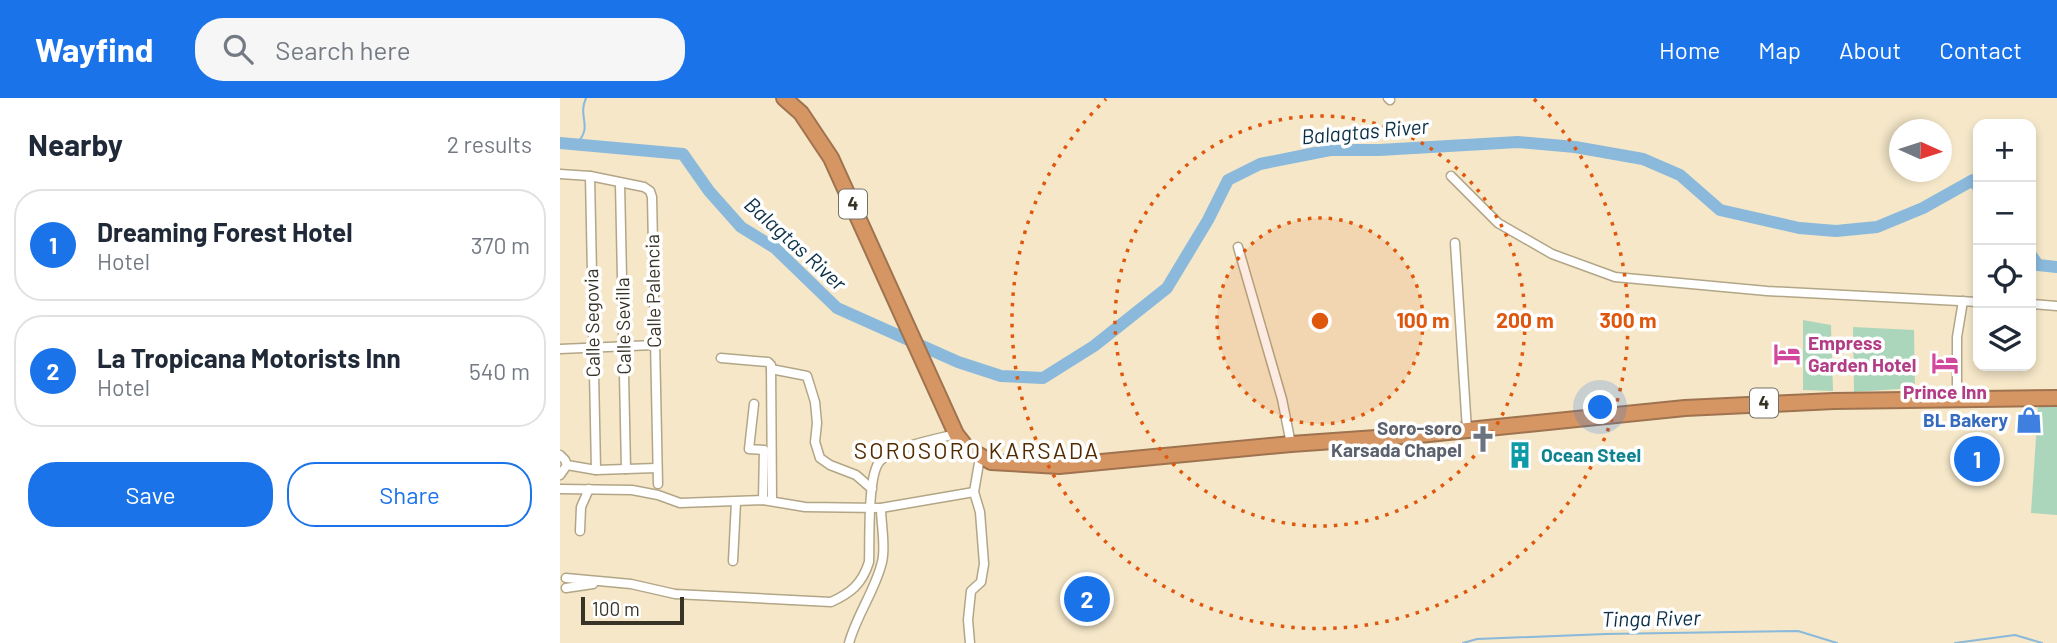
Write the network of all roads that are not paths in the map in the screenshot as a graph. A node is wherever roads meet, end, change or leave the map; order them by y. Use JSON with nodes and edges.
{"nodes":[{"id":1,"x":784,"y":98,"type":"edge"},
{"id":2,"x":560,"y":174,"type":"edge"},
{"id":3,"x":590,"y":176,"type":"junction"},
{"id":4,"x":1451,"y":176,"type":"dead end"},
{"id":5,"x":620,"y":183,"type":"junction"},
{"id":6,"x":1455,"y":243,"type":"dead end"},
{"id":7,"x":1238,"y":247,"type":"dead end"},
{"id":8,"x":1963,"y":301,"type":"junction"},
{"id":9,"x":1973,"y":302,"type":"edge"},
{"id":10,"x":2036,"y":304,"type":"edge"},
{"id":11,"x":2057,"y":306,"type":"edge"},
{"id":12,"x":624,"y":345,"type":"junction"},
{"id":13,"x":654,"y":345,"type":"junction"},
{"id":14,"x":593,"y":346,"type":"junction"},
{"id":15,"x":560,"y":349,"type":"edge"},
{"id":16,"x":722,"y":358,"type":"dead end"},
{"id":17,"x":771,"y":369,"type":"junction"},
{"id":18,"x":2057,"y":398,"type":"edge"},
{"id":19,"x":1957,"y":400,"type":"junction"},
{"id":20,"x":754,"y":404,"type":"dead end"},
{"id":21,"x":1467,"y":430,"type":"junction"},
{"id":22,"x":956,"y":434,"type":"junction"},
{"id":23,"x":1291,"y":444,"type":"junction"},
{"id":24,"x":560,"y":455,"type":"edge"},
{"id":25,"x":980,"y":457,"type":"junction"},
{"id":26,"x":566,"y":465,"type":"junction"},
{"id":27,"x":657,"y":468,"type":"junction"},
{"id":28,"x":626,"y":469,"type":"junction"},
{"id":29,"x":596,"y":470,"type":"junction"},
{"id":30,"x":560,"y":475,"type":"edge"},
{"id":31,"x":658,"y":485,"type":"dead end"},
{"id":32,"x":560,"y":489,"type":"edge"},
{"id":33,"x":589,"y":489,"type":"junction"},
{"id":34,"x":872,"y":489,"type":"junction"},
{"id":35,"x":974,"y":492,"type":"junction"},
{"id":36,"x":767,"y":500,"type":"junction"},
{"id":37,"x":736,"y":502,"type":"junction"},
{"id":38,"x":871,"y":508,"type":"junction"},
{"id":39,"x":881,"y":508,"type":"junction"},
{"id":40,"x":580,"y":531,"type":"dead end"},
{"id":41,"x":733,"y":561,"type":"dead end"},
{"id":42,"x":563,"y":575,"type":"edge"},
{"id":43,"x":603,"y":583,"type":"junction"},
{"id":44,"x":563,"y":590,"type":"edge"},
{"id":45,"x":849,"y":643,"type":"edge"},
{"id":46,"x":970,"y":643,"type":"edge"}],
"edges":[{"from":1,"to":22,"type":"highway","number":"4"},
{"from":2,"to":3,"type":"street","name":"Calle Palencia"},
{"from":3,"to":5,"type":"street","name":"Calle Palencia"},
{"from":3,"to":14,"type":"street","name":"Calle Segovia"},
{"from":4,"to":8,"type":"street"},
{"from":5,"to":12,"type":"street","name":"Calle Sevilla"},
{"from":5,"to":13,"type":"street","name":"Calle Palencia"},
{"from":6,"to":21,"type":"street"},
{"from":7,"to":23,"type":"street"},
{"from":8,"to":9,"type":"street"},
{"from":8,"to":19,"type":"street"},
{"from":10,"to":11,"type":"street"},
{"from":12,"to":13,"type":"street"},
{"from":12,"to":14,"type":"street"},
{"from":12,"to":28,"type":"street","name":"Calle Sevilla"},
{"from":13,"to":27,"type":"street","name":"Calle Palencia"},
{"from":14,"to":15,"type":"street"},
{"from":14,"to":29,"type":"street","name":"Calle Segovia"},
{"from":16,"to":17,"type":"street"},
{"from":17,"to":34,"type":"street"},
{"from":17,"to":36,"type":"street"},
{"from":18,"to":19,"type":"highway","number":"4"},
{"from":19,"to":21,"type":"highway","number":"4"},
{"from":20,"to":36,"type":"street"},
{"from":21,"to":23,"type":"highway","number":"4"},
{"from":22,"to":25,"type":"highway","number":"4"},
{"from":22,"to":34,"type":"street"},
{"from":23,"to":25,"type":"highway","number":"4"},
{"from":24,"to":26,"type":"street"},
{"from":25,"to":35,"type":"street"},
{"from":26,"to":29,"type":"street"},
{"from":26,"to":30,"type":"street"},
{"from":27,"to":28,"type":"street"},
{"from":27,"to":31,"type":"street","name":"Calle Palencia"},
{"from":28,"to":29,"type":"street"},
{"from":32,"to":33,"type":"street"},
{"from":33,"to":37,"type":"street"},
{"from":33,"to":40,"type":"street"},
{"from":34,"to":38,"type":"street"},
{"from":35,"to":39,"type":"street"},
{"from":35,"to":46,"type":"street"},
{"from":36,"to":37,"type":"street"},
{"from":36,"to":38,"type":"street"},
{"from":37,"to":41,"type":"street"},
{"from":38,"to":39,"type":"street"},
{"from":38,"to":43,"type":"street"},
{"from":39,"to":45,"type":"street"},
{"from":42,"to":43,"type":"street"},
{"from":42,"to":44,"type":"street"},
{"from":43,"to":44,"type":"street"}]}
